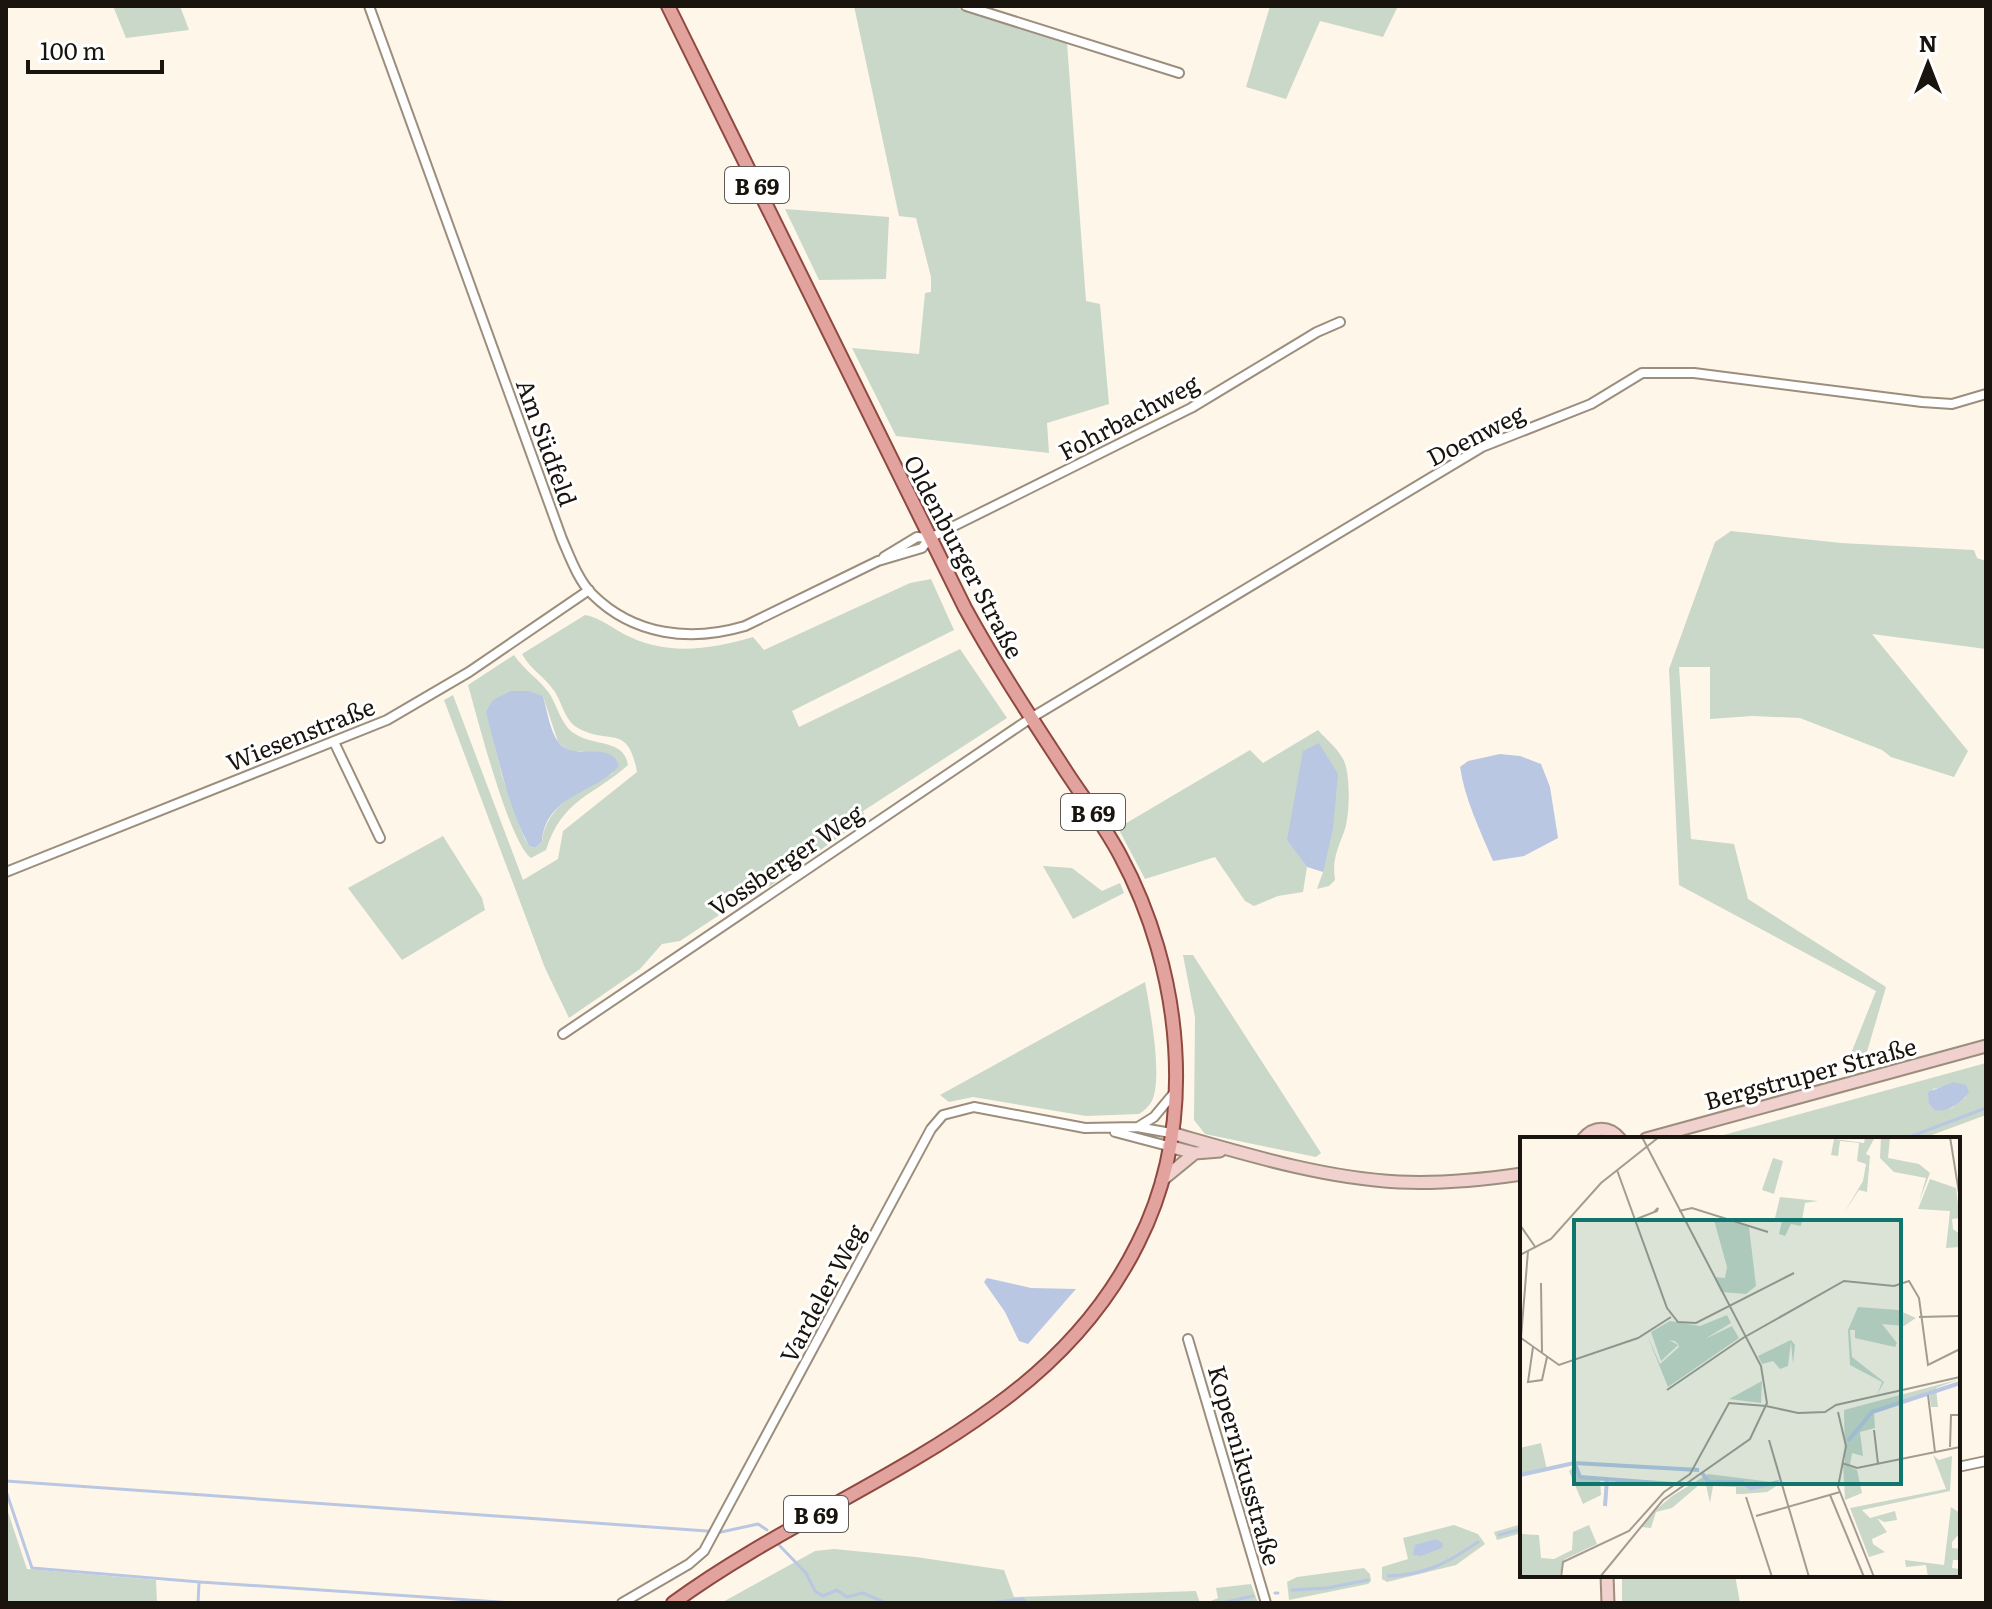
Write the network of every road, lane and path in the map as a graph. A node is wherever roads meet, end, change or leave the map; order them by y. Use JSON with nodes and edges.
{"nodes":[{"id":1,"x":369,"y":6,"type":"edge"},
{"id":2,"x":668,"y":6,"type":"edge"},
{"id":3,"x":966,"y":6,"type":"edge"},
{"id":4,"x":1179,"y":73,"type":"dead end"},
{"id":5,"x":1340,"y":322,"type":"dead end"},
{"id":6,"x":1986,"y":394,"type":"edge"},
{"id":7,"x":930,"y":538,"type":"junction"},
{"id":8,"x":589,"y":590,"type":"junction"},
{"id":9,"x":1031,"y":718,"type":"junction"},
{"id":10,"x":334,"y":742,"type":"junction"},
{"id":11,"x":380,"y":838,"type":"dead end"},
{"id":12,"x":6,"y":872,"type":"edge"},
{"id":13,"x":563,"y":1034,"type":"dead end"},
{"id":14,"x":1986,"y":1046,"type":"edge"},
{"id":15,"x":1174,"y":1092,"type":"junction"},
{"id":16,"x":1137,"y":1127,"type":"junction"},
{"id":17,"x":1106,"y":1130,"type":"junction"},
{"id":18,"x":1585,"y":1137,"type":"edge"},
{"id":19,"x":1618,"y":1137,"type":"edge"},
{"id":20,"x":1653,"y":1137,"type":"edge"},
{"id":21,"x":1169,"y":1140,"type":"junction"},
{"id":22,"x":1229,"y":1151,"type":"junction"},
{"id":23,"x":1195,"y":1153,"type":"junction"},
{"id":24,"x":1520,"y":1174,"type":"edge"},
{"id":25,"x":1162,"y":1180,"type":"junction"},
{"id":26,"x":1188,"y":1339,"type":"dead end"},
{"id":27,"x":1986,"y":1461,"type":"edge"},
{"id":28,"x":1960,"y":1467,"type":"edge"},
{"id":29,"x":1607,"y":1577,"type":"edge"},
{"id":30,"x":622,"y":1603,"type":"edge"},
{"id":31,"x":673,"y":1603,"type":"edge"},
{"id":32,"x":1266,"y":1603,"type":"edge"},
{"id":33,"x":1608,"y":1603,"type":"edge"}],
"edges":[{"from":1,"to":8,"type":"street","name":"Am Südfeld"},
{"from":2,"to":7,"type":"main road","name":"Oldenburger Straße","number":"B 69"},
{"from":3,"to":4,"type":"street"},
{"from":5,"to":7,"type":"street","name":"Fohrbachweg"},
{"from":6,"to":9,"type":"street","name":"Doenweg"},
{"from":7,"to":8,"type":"street","name":"Am Südfeld"},
{"from":7,"to":9,"type":"main road","name":"Oldenburger Straße","number":"B 69"},
{"from":8,"to":10,"type":"street","name":"Wiesenstraße"},
{"from":9,"to":13,"type":"street","name":"Vossberger Weg"},
{"from":9,"to":15,"type":"main road","name":"Oldenburger Straße","number":"B 69"},
{"from":10,"to":11,"type":"street"},
{"from":10,"to":12,"type":"street","name":"Wiesenstraße"},
{"from":14,"to":20,"type":"main road","name":"Bergstruper Straße"},
{"from":15,"to":16,"type":"street"},
{"from":15,"to":21,"type":"main road","name":"Oldenburger Straße","number":"B 69"},
{"from":16,"to":17,"type":"street","name":"Vardeler Weg"},
{"from":16,"to":21,"type":"street","name":"Vardeler Weg"},
{"from":17,"to":21,"type":"street","name":"Vardeler Weg"},
{"from":17,"to":30,"type":"street","name":"Vardeler Weg"},
{"from":18,"to":19,"type":"main road"},
{"from":21,"to":22,"type":"main road"},
{"from":21,"to":23,"type":"main road"},
{"from":21,"to":25,"type":"main road","number":"B 69"},
{"from":22,"to":23,"type":"main road"},
{"from":22,"to":24,"type":"main road"},
{"from":23,"to":25,"type":"main road"},
{"from":25,"to":31,"type":"main road","number":"B 69"},
{"from":26,"to":32,"type":"street","name":"Kopernikusstraße"},
{"from":27,"to":28,"type":"street"},
{"from":29,"to":33,"type":"main road"}]}
